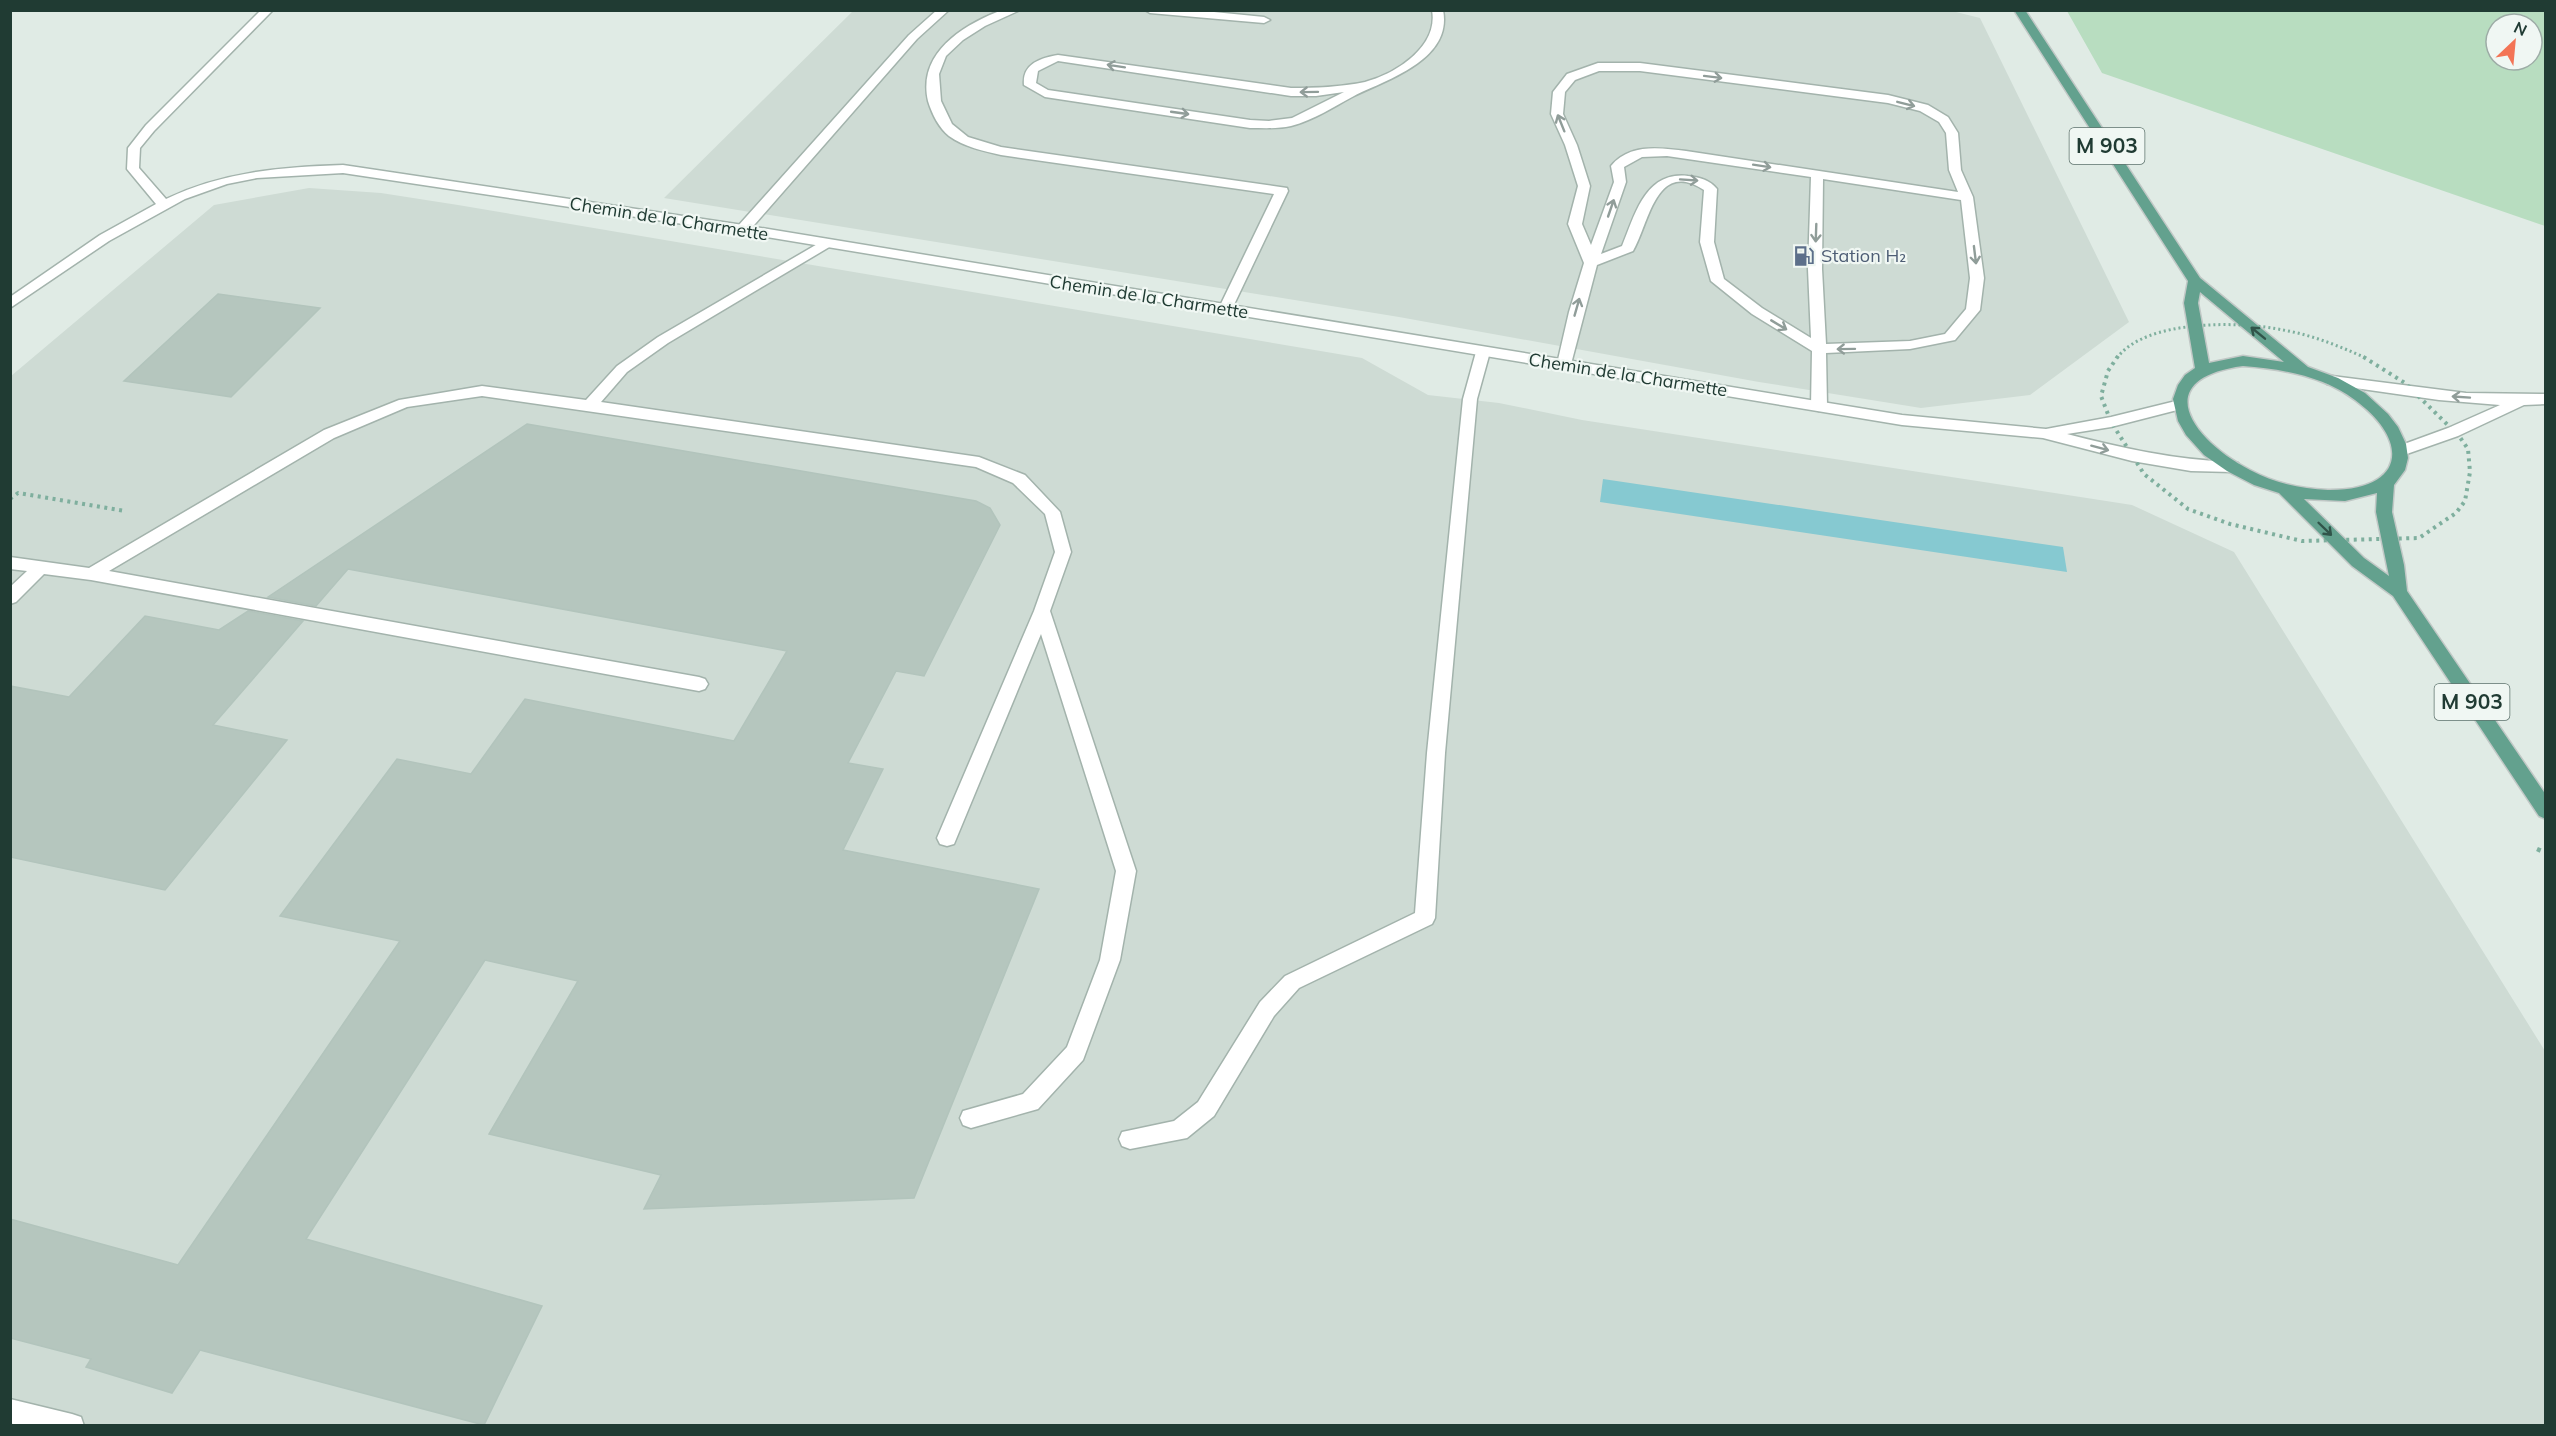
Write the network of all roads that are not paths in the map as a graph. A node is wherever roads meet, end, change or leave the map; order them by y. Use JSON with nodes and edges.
{"nodes":[{"id":1,"x":268,"y":10,"type":"edge"},
{"id":2,"x":945,"y":10,"type":"edge"},
{"id":3,"x":1015,"y":10,"type":"edge"},
{"id":4,"x":1150,"y":10,"type":"edge"},
{"id":5,"x":1437,"y":10,"type":"edge"},
{"id":6,"x":2019,"y":10,"type":"edge"},
{"id":7,"x":1264,"y":20,"type":"dead end"},
{"id":8,"x":1367,"y":85,"type":"junction"},
{"id":9,"x":1817,"y":175,"type":"junction"},
{"id":10,"x":1967,"y":197,"type":"junction"},
{"id":11,"x":164,"y":204,"type":"junction"},
{"id":12,"x":743,"y":230,"type":"junction"},
{"id":13,"x":826,"y":243,"type":"junction"},
{"id":14,"x":1591,"y":263,"type":"junction"},
{"id":15,"x":2195,"y":281,"type":"junction"},
{"id":16,"x":10,"y":304,"type":"edge"},
{"id":17,"x":1225,"y":310,"type":"junction"},
{"id":18,"x":1819,"y":349,"type":"junction"},
{"id":19,"x":1484,"y":352,"type":"junction"},
{"id":20,"x":1564,"y":364,"type":"junction"},
{"id":21,"x":2203,"y":370,"type":"junction"},
{"id":22,"x":2304,"y":370,"type":"junction"},
{"id":23,"x":2332,"y":381,"type":"junction"},
{"id":24,"x":2546,"y":399,"type":"edge"},
{"id":25,"x":2520,"y":401,"type":"junction"},
{"id":26,"x":590,"y":405,"type":"junction"},
{"id":27,"x":2180,"y":405,"type":"junction"},
{"id":28,"x":1819,"y":406,"type":"junction"},
{"id":29,"x":2043,"y":433,"type":"junction"},
{"id":30,"x":2401,"y":451,"type":"junction"},
{"id":31,"x":2232,"y":467,"type":"junction"},
{"id":32,"x":2386,"y":482,"type":"junction"},
{"id":33,"x":2283,"y":488,"type":"junction"},
{"id":34,"x":10,"y":563,"type":"edge"},
{"id":35,"x":41,"y":567,"type":"junction"},
{"id":36,"x":91,"y":574,"type":"junction"},
{"id":37,"x":2399,"y":592,"type":"junction"},
{"id":38,"x":10,"y":598,"type":"edge"},
{"id":39,"x":1042,"y":611,"type":"junction"},
{"id":40,"x":699,"y":684,"type":"dead end"},
{"id":41,"x":2546,"y":811,"type":"edge"},
{"id":42,"x":947,"y":838,"type":"dead end"},
{"id":43,"x":971,"y":1118,"type":"dead end"},
{"id":44,"x":1130,"y":1139,"type":"dead end"},
{"id":45,"x":10,"y":1411,"type":"edge"},
{"id":46,"x":72,"y":1425,"type":"edge"}],
"edges":[{"from":1,"to":11,"type":"street"},
{"from":2,"to":12,"type":"street"},
{"from":3,"to":17,"type":"street"},
{"from":4,"to":7,"type":"street"},
{"from":5,"to":8,"type":"street"},
{"from":6,"to":15,"type":"main road","number":"M 903"},
{"from":8,"to":8,"type":"street","one_way":true},
{"from":9,"to":10,"type":"street"},
{"from":14,"to":9,"type":"street","one_way":true},
{"from":9,"to":18,"type":"street","one_way":true},
{"from":14,"to":10,"type":"street","one_way":true},
{"from":10,"to":18,"type":"street","one_way":true},
{"from":11,"to":12,"type":"street","name":"Chemin de la Charmette"},
{"from":11,"to":16,"type":"street","name":"Chemin de la Charmette"},
{"from":12,"to":13,"type":"street","name":"Chemin de la Charmette"},
{"from":13,"to":17,"type":"street","name":"Chemin de la Charmette"},
{"from":13,"to":26,"type":"street"},
{"from":14,"to":18,"type":"street","one_way":true},
{"from":20,"to":14,"type":"street","one_way":true},
{"from":15,"to":21,"type":"main road"},
{"from":22,"to":15,"type":"main road","number":"M 903","one_way":true},
{"from":17,"to":19,"type":"street","name":"Chemin de la Charmette"},
{"from":18,"to":28,"type":"street"},
{"from":19,"to":20,"type":"street","name":"Chemin de la Charmette"},
{"from":19,"to":44,"type":"street"},
{"from":20,"to":28,"type":"street","name":"Chemin de la Charmette"},
{"from":21,"to":22,"type":"main road"},
{"from":21,"to":27,"type":"main road"},
{"from":22,"to":23,"type":"main road"},
{"from":25,"to":23,"type":"street","one_way":true},
{"from":23,"to":30,"type":"main road"},
{"from":24,"to":25,"type":"street"},
{"from":25,"to":30,"type":"street"},
{"from":26,"to":36,"type":"street"},
{"from":26,"to":39,"type":"street"},
{"from":27,"to":29,"type":"street","name":"Chemin de la Charmette"},
{"from":27,"to":31,"type":"main road"},
{"from":28,"to":29,"type":"street","name":"Chemin de la Charmette"},
{"from":29,"to":31,"type":"street","name":"Chemin de la Charmette","one_way":true},
{"from":30,"to":32,"type":"main road"},
{"from":31,"to":33,"type":"main road"},
{"from":32,"to":33,"type":"main road"},
{"from":32,"to":37,"type":"main road","number":"M 903"},
{"from":33,"to":37,"type":"main road","number":"M 903","one_way":true},
{"from":34,"to":35,"type":"street"},
{"from":35,"to":36,"type":"street"},
{"from":35,"to":38,"type":"street"},
{"from":36,"to":40,"type":"street"},
{"from":37,"to":41,"type":"main road","number":"M 903"},
{"from":39,"to":42,"type":"street"},
{"from":39,"to":43,"type":"street"},
{"from":45,"to":46,"type":"street"}]}
